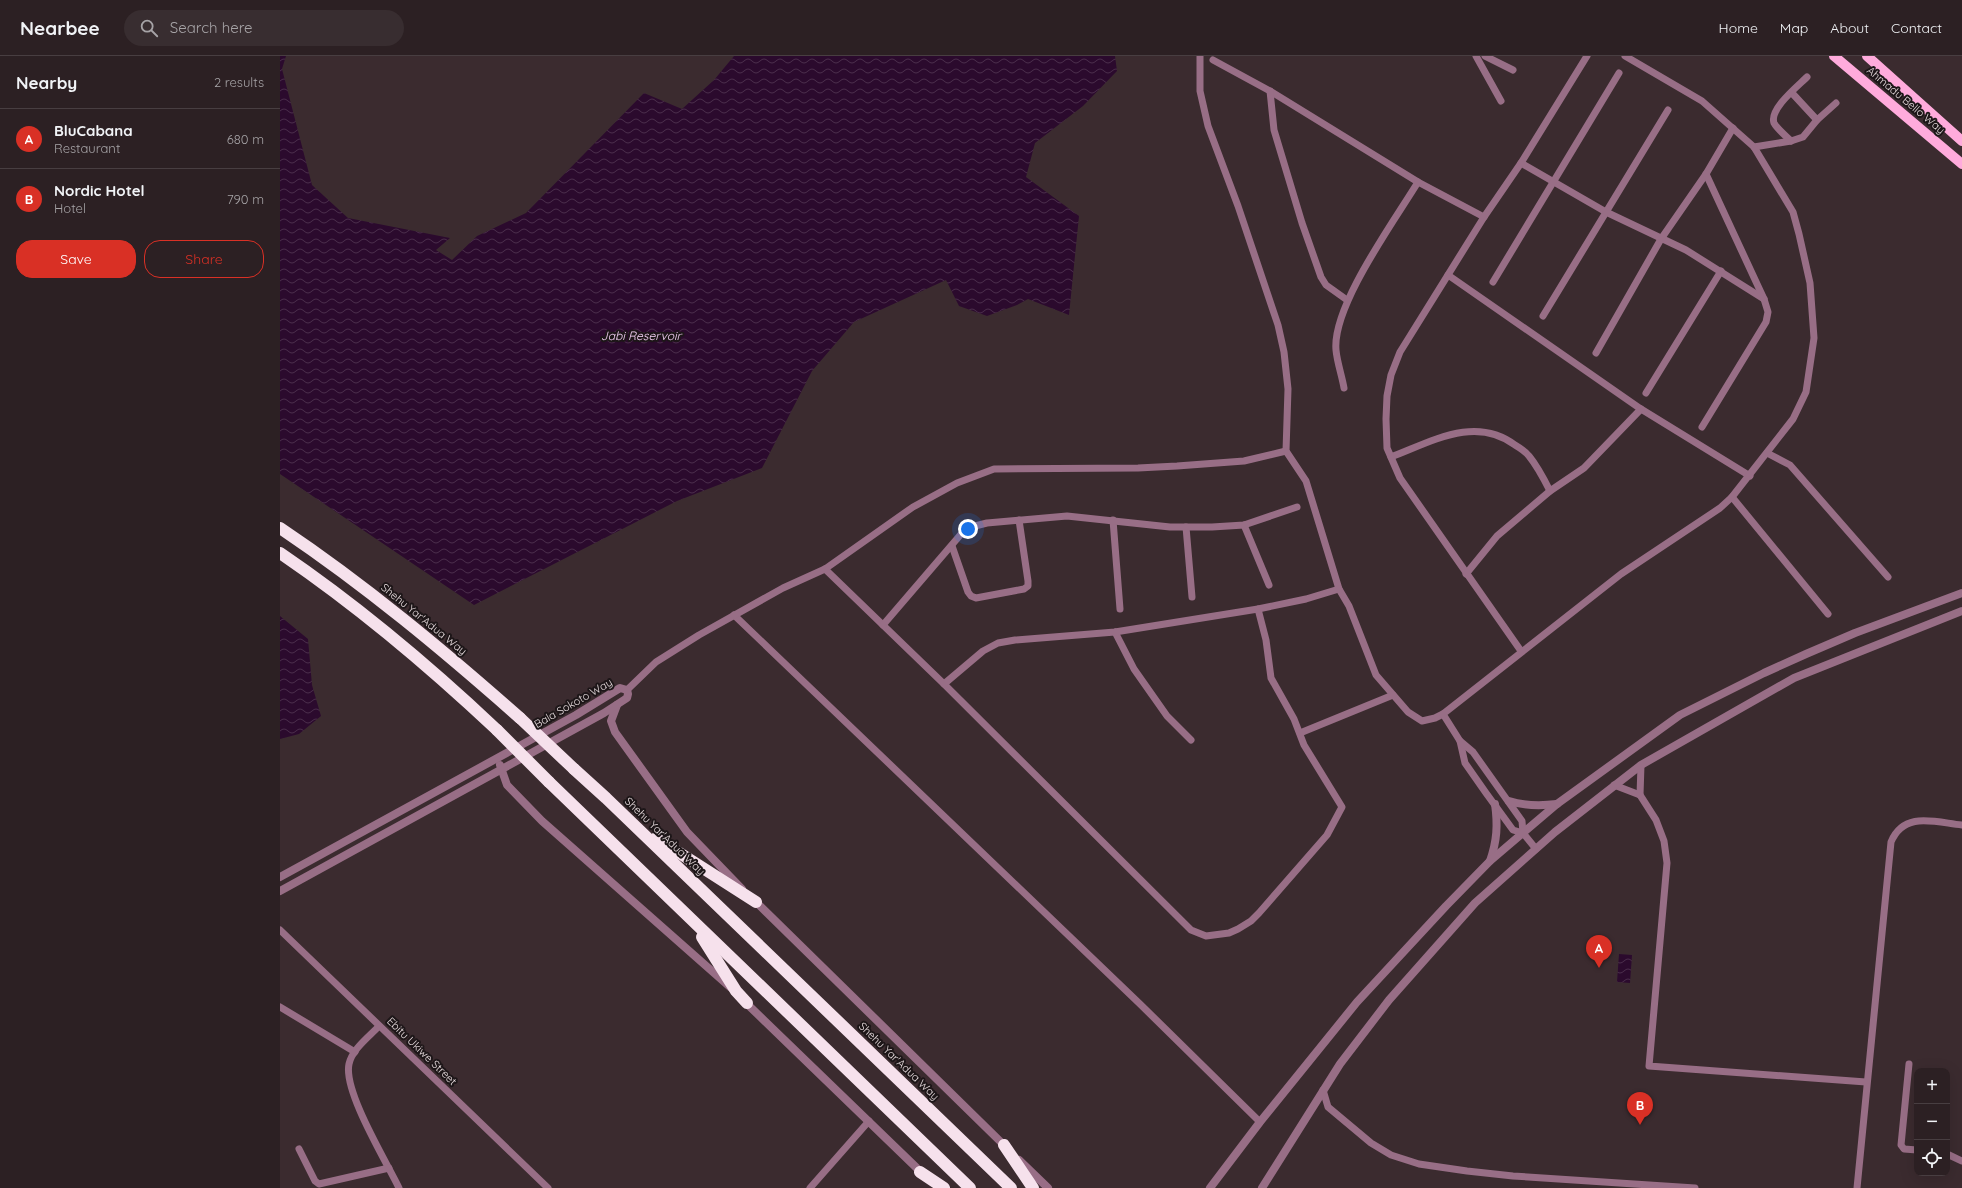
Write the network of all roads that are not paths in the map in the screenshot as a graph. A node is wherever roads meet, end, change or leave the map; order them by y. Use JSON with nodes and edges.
{"nodes":[{"id":1,"x":1200,"y":56,"type":"edge"},
{"id":2,"x":1476,"y":56,"type":"edge"},
{"id":3,"x":1484,"y":56,"type":"edge"},
{"id":4,"x":1586,"y":56,"type":"edge"},
{"id":5,"x":1626,"y":56,"type":"edge"},
{"id":6,"x":1834,"y":56,"type":"edge"},
{"id":7,"x":1867,"y":56,"type":"edge"},
{"id":8,"x":1213,"y":60,"type":"dead end"},
{"id":9,"x":1513,"y":70,"type":"dead end"},
{"id":10,"x":1619,"y":73,"type":"dead end"},
{"id":11,"x":1807,"y":77,"type":"dead end"},
{"id":12,"x":1270,"y":91,"type":"junction"},
{"id":13,"x":1792,"y":93,"type":"junction"},
{"id":14,"x":1501,"y":101,"type":"dead end"},
{"id":15,"x":1836,"y":103,"type":"dead end"},
{"id":16,"x":1668,"y":110,"type":"dead end"},
{"id":17,"x":1817,"y":120,"type":"junction"},
{"id":18,"x":1733,"y":128,"type":"junction"},
{"id":19,"x":1791,"y":141,"type":"junction"},
{"id":20,"x":1962,"y":141,"type":"edge"},
{"id":21,"x":1754,"y":147,"type":"junction"},
{"id":22,"x":1521,"y":163,"type":"junction"},
{"id":23,"x":1962,"y":164,"type":"edge"},
{"id":24,"x":1706,"y":174,"type":"junction"},
{"id":25,"x":1418,"y":182,"type":"junction"},
{"id":26,"x":1553,"y":182,"type":"junction"},
{"id":27,"x":1606,"y":212,"type":"junction"},
{"id":28,"x":1484,"y":217,"type":"junction"},
{"id":29,"x":1661,"y":239,"type":"junction"},
{"id":30,"x":1721,"y":271,"type":"junction"},
{"id":31,"x":1448,"y":275,"type":"junction"},
{"id":32,"x":1493,"y":282,"type":"dead end"},
{"id":33,"x":1764,"y":299,"type":"junction"},
{"id":34,"x":1347,"y":300,"type":"junction"},
{"id":35,"x":1543,"y":316,"type":"dead end"},
{"id":36,"x":1596,"y":353,"type":"dead end"},
{"id":37,"x":1344,"y":388,"type":"dead end"},
{"id":38,"x":1646,"y":393,"type":"dead end"},
{"id":39,"x":1641,"y":409,"type":"junction"},
{"id":40,"x":1702,"y":427,"type":"dead end"},
{"id":41,"x":1286,"y":452,"type":"junction"},
{"id":42,"x":1767,"y":453,"type":"junction"},
{"id":43,"x":1391,"y":457,"type":"junction"},
{"id":44,"x":1750,"y":476,"type":"junction"},
{"id":45,"x":1550,"y":491,"type":"junction"},
{"id":46,"x":1732,"y":497,"type":"junction"},
{"id":47,"x":1297,"y":507,"type":"dead end"},
{"id":48,"x":1019,"y":520,"type":"junction"},
{"id":49,"x":1113,"y":520,"type":"junction"},
{"id":50,"x":1244,"y":525,"type":"junction"},
{"id":51,"x":280,"y":528,"type":"edge"},
{"id":52,"x":1186,"y":528,"type":"junction"},
{"id":53,"x":952,"y":546,"type":"junction"},
{"id":54,"x":280,"y":554,"type":"edge"},
{"id":55,"x":824,"y":569,"type":"junction"},
{"id":56,"x":1466,"y":574,"type":"junction"},
{"id":57,"x":1888,"y":577,"type":"dead end"},
{"id":58,"x":1269,"y":585,"type":"dead end"},
{"id":59,"x":1339,"y":589,"type":"junction"},
{"id":60,"x":1962,"y":593,"type":"edge"},
{"id":61,"x":1192,"y":597,"type":"dead end"},
{"id":62,"x":1120,"y":609,"type":"dead end"},
{"id":63,"x":1258,"y":609,"type":"junction"},
{"id":64,"x":1962,"y":611,"type":"edge"},
{"id":65,"x":1828,"y":614,"type":"dead end"},
{"id":66,"x":734,"y":616,"type":"junction"},
{"id":67,"x":883,"y":624,"type":"junction"},
{"id":68,"x":1116,"y":632,"type":"junction"},
{"id":69,"x":1521,"y":651,"type":"junction"},
{"id":70,"x":944,"y":684,"type":"junction"},
{"id":71,"x":627,"y":690,"type":"junction"},
{"id":72,"x":1393,"y":695,"type":"junction"},
{"id":73,"x":617,"y":705,"type":"junction"},
{"id":74,"x":1443,"y":714,"type":"junction"},
{"id":75,"x":576,"y":715,"type":"junction"},
{"id":76,"x":598,"y":716,"type":"junction"},
{"id":77,"x":615,"y":732,"type":"junction"},
{"id":78,"x":1300,"y":733,"type":"junction"},
{"id":79,"x":1191,"y":740,"type":"dead end"},
{"id":80,"x":1460,"y":741,"type":"junction"},
{"id":81,"x":508,"y":752,"type":"junction"},
{"id":82,"x":1641,"y":765,"type":"junction"},
{"id":83,"x":501,"y":770,"type":"junction"},
{"id":84,"x":486,"y":777,"type":"junction"},
{"id":85,"x":507,"y":785,"type":"junction"},
{"id":86,"x":1614,"y":785,"type":"junction"},
{"id":87,"x":1640,"y":795,"type":"junction"},
{"id":88,"x":606,"y":798,"type":"junction"},
{"id":89,"x":1508,"y":801,"type":"junction"},
{"id":90,"x":1495,"y":804,"type":"junction"},
{"id":91,"x":1557,"y":804,"type":"junction"},
{"id":92,"x":1962,"y":825,"type":"edge"},
{"id":93,"x":1523,"y":833,"type":"junction"},
{"id":94,"x":1536,"y":849,"type":"junction"},
{"id":95,"x":1490,"y":861,"type":"junction"},
{"id":96,"x":280,"y":877,"type":"edge"},
{"id":97,"x":650,"y":880,"type":"junction"},
{"id":98,"x":280,"y":891,"type":"edge"},
{"id":99,"x":756,"y":902,"type":"junction"},
{"id":100,"x":280,"y":930,"type":"edge"},
{"id":101,"x":747,"y":1003,"type":"junction"},
{"id":102,"x":280,"y":1007,"type":"edge"},
{"id":103,"x":379,"y":1026,"type":"junction"},
{"id":104,"x":355,"y":1052,"type":"junction"},
{"id":105,"x":1909,"y":1064,"type":"dead end"},
{"id":106,"x":1866,"y":1082,"type":"junction"},
{"id":107,"x":1323,"y":1090,"type":"junction"},
{"id":108,"x":1312,"y":1106,"type":"junction"},
{"id":109,"x":1328,"y":1106,"type":"junction"},
{"id":110,"x":869,"y":1121,"type":"junction"},
{"id":111,"x":1260,"y":1122,"type":"junction"},
{"id":112,"x":1004,"y":1145,"type":"junction"},
{"id":113,"x":298,"y":1149,"type":"dead end"},
{"id":114,"x":1914,"y":1150,"type":"edge"},
{"id":115,"x":1950,"y":1155,"type":"edge"},
{"id":116,"x":1962,"y":1161,"type":"edge"},
{"id":117,"x":389,"y":1168,"type":"junction"},
{"id":118,"x":920,"y":1172,"type":"junction"},
{"id":119,"x":1590,"y":1180,"type":"junction"},
{"id":120,"x":399,"y":1188,"type":"edge"},
{"id":121,"x":548,"y":1188,"type":"edge"},
{"id":122,"x":810,"y":1188,"type":"edge"},
{"id":123,"x":938,"y":1188,"type":"edge"},
{"id":124,"x":944,"y":1188,"type":"edge"},
{"id":125,"x":970,"y":1188,"type":"edge"},
{"id":126,"x":1011,"y":1188,"type":"edge"},
{"id":127,"x":1033,"y":1188,"type":"edge"},
{"id":128,"x":1048,"y":1188,"type":"edge"},
{"id":129,"x":1210,"y":1188,"type":"edge"},
{"id":130,"x":1262,"y":1188,"type":"edge"},
{"id":131,"x":1589,"y":1188,"type":"edge"},
{"id":132,"x":1695,"y":1188,"type":"edge"},
{"id":133,"x":1857,"y":1188,"type":"edge"}],
"edges":[{"from":1,"to":41,"type":"street"},
{"from":2,"to":14,"type":"street"},
{"from":3,"to":9,"type":"street"},
{"from":4,"to":22,"type":"street"},
{"from":5,"to":18,"type":"street"},
{"from":6,"to":23,"type":"main road","name":"Ahmadu Bello Way"},
{"from":7,"to":20,"type":"main road","name":"Ahmadu Bello Way"},
{"from":8,"to":12,"type":"street"},
{"from":10,"to":26,"type":"street"},
{"from":11,"to":13,"type":"street"},
{"from":12,"to":25,"type":"street"},
{"from":12,"to":34,"type":"street"},
{"from":13,"to":17,"type":"street"},
{"from":13,"to":19,"type":"street"},
{"from":15,"to":17,"type":"street"},
{"from":16,"to":27,"type":"street"},
{"from":17,"to":19,"type":"street"},
{"from":18,"to":21,"type":"street"},
{"from":18,"to":24,"type":"street"},
{"from":19,"to":21,"type":"street"},
{"from":21,"to":42,"type":"street"},
{"from":22,"to":26,"type":"street"},
{"from":22,"to":28,"type":"street"},
{"from":24,"to":29,"type":"street"},
{"from":24,"to":33,"type":"street"},
{"from":25,"to":28,"type":"street"},
{"from":25,"to":34,"type":"street"},
{"from":26,"to":27,"type":"street"},
{"from":26,"to":32,"type":"street"},
{"from":27,"to":29,"type":"street"},
{"from":27,"to":35,"type":"street"},
{"from":28,"to":31,"type":"street"},
{"from":29,"to":30,"type":"street"},
{"from":29,"to":36,"type":"street"},
{"from":30,"to":33,"type":"street"},
{"from":30,"to":38,"type":"street"},
{"from":31,"to":39,"type":"street"},
{"from":31,"to":43,"type":"street"},
{"from":33,"to":40,"type":"street"},
{"from":34,"to":37,"type":"street"},
{"from":39,"to":44,"type":"street"},
{"from":39,"to":45,"type":"street"},
{"from":41,"to":55,"type":"street"},
{"from":41,"to":59,"type":"street"},
{"from":42,"to":44,"type":"street"},
{"from":42,"to":57,"type":"street"},
{"from":43,"to":45,"type":"street"},
{"from":43,"to":56,"type":"street"},
{"from":44,"to":46,"type":"street"},
{"from":45,"to":56,"type":"street"},
{"from":46,"to":65,"type":"street"},
{"from":46,"to":69,"type":"street"},
{"from":47,"to":50,"type":"street"},
{"from":48,"to":49,"type":"street"},
{"from":48,"to":53,"type":"street"},
{"from":48,"to":53,"type":"street"},
{"from":49,"to":52,"type":"street"},
{"from":49,"to":62,"type":"street"},
{"from":50,"to":52,"type":"street"},
{"from":50,"to":58,"type":"street"},
{"from":51,"to":88,"type":"highway","name":"Shehu Yar'Adua Way","bridge":true},
{"from":52,"to":61,"type":"street"},
{"from":53,"to":67,"type":"street"},
{"from":54,"to":97,"type":"highway","bridge":true},
{"from":55,"to":66,"type":"street"},
{"from":55,"to":67,"type":"street"},
{"from":56,"to":69,"type":"street"},
{"from":59,"to":63,"type":"street"},
{"from":59,"to":72,"type":"street"},
{"from":60,"to":91,"type":"street"},
{"from":63,"to":68,"type":"street"},
{"from":63,"to":78,"type":"street"},
{"from":64,"to":82,"type":"street"},
{"from":66,"to":71,"type":"street"},
{"from":66,"to":111,"type":"street"},
{"from":67,"to":70,"type":"street"},
{"from":68,"to":70,"type":"street"},
{"from":68,"to":79,"type":"street"},
{"from":69,"to":74,"type":"street"},
{"from":70,"to":78,"type":"street"},
{"from":71,"to":73,"type":"street","name":"Bala Sokoto Way"},
{"from":71,"to":75,"type":"street","name":"Bala Sokoto Way"},
{"from":72,"to":74,"type":"street"},
{"from":72,"to":78,"type":"street"},
{"from":73,"to":76,"type":"street","name":"Bala Sokoto Way"},
{"from":73,"to":77,"type":"street"},
{"from":74,"to":80,"type":"street"},
{"from":75,"to":76,"type":"street"},
{"from":75,"to":81,"type":"street","name":"Bala Sokoto Way"},
{"from":76,"to":77,"type":"street"},
{"from":76,"to":83,"type":"street","name":"Bala Sokoto Way"},
{"from":77,"to":99,"type":"street"},
{"from":80,"to":89,"type":"street"},
{"from":80,"to":90,"type":"street"},
{"from":81,"to":83,"type":"street"},
{"from":81,"to":96,"type":"street","name":"Bala Sokoto Way"},
{"from":82,"to":86,"type":"street"},
{"from":82,"to":87,"type":"street"},
{"from":83,"to":84,"type":"street","name":"Bala Sokoto Way"},
{"from":83,"to":85,"type":"street"},
{"from":84,"to":85,"type":"street"},
{"from":84,"to":98,"type":"street","name":"Bala Sokoto Way"},
{"from":85,"to":101,"type":"street"},
{"from":86,"to":87,"type":"street"},
{"from":86,"to":94,"type":"street"},
{"from":87,"to":106,"type":"street"},
{"from":88,"to":99,"type":"highway"},
{"from":88,"to":126,"type":"highway","name":"Shehu Yar'Adua Way"},
{"from":89,"to":91,"type":"street"},
{"from":89,"to":93,"type":"street"},
{"from":90,"to":93,"type":"street"},
{"from":90,"to":95,"type":"street"},
{"from":91,"to":93,"type":"street"},
{"from":92,"to":106,"type":"street"},
{"from":93,"to":94,"type":"street"},
{"from":93,"to":95,"type":"street"},
{"from":94,"to":107,"type":"street"},
{"from":95,"to":111,"type":"street"},
{"from":97,"to":101,"type":"highway"},
{"from":97,"to":125,"type":"highway"},
{"from":99,"to":112,"type":"street"},
{"from":100,"to":103,"type":"street","name":"Ebitu Ukiwe Street"},
{"from":101,"to":110,"type":"street"},
{"from":102,"to":104,"type":"street"},
{"from":103,"to":104,"type":"street"},
{"from":103,"to":121,"type":"street","name":"Ebitu Ukiwe Street"},
{"from":104,"to":117,"type":"street"},
{"from":105,"to":114,"type":"street"},
{"from":106,"to":133,"type":"street"},
{"from":107,"to":108,"type":"street"},
{"from":107,"to":109,"type":"street"},
{"from":108,"to":109,"type":"street"},
{"from":108,"to":130,"type":"street"},
{"from":109,"to":119,"type":"street"},
{"from":110,"to":118,"type":"street"},
{"from":110,"to":122,"type":"street"},
{"from":111,"to":129,"type":"street"},
{"from":112,"to":127,"type":"highway"},
{"from":112,"to":128,"type":"street"},
{"from":113,"to":117,"type":"street"},
{"from":115,"to":116,"type":"street"},
{"from":117,"to":120,"type":"street"},
{"from":118,"to":123,"type":"street"},
{"from":118,"to":124,"type":"highway"},
{"from":119,"to":131,"type":"street"},
{"from":119,"to":132,"type":"street"}]}
